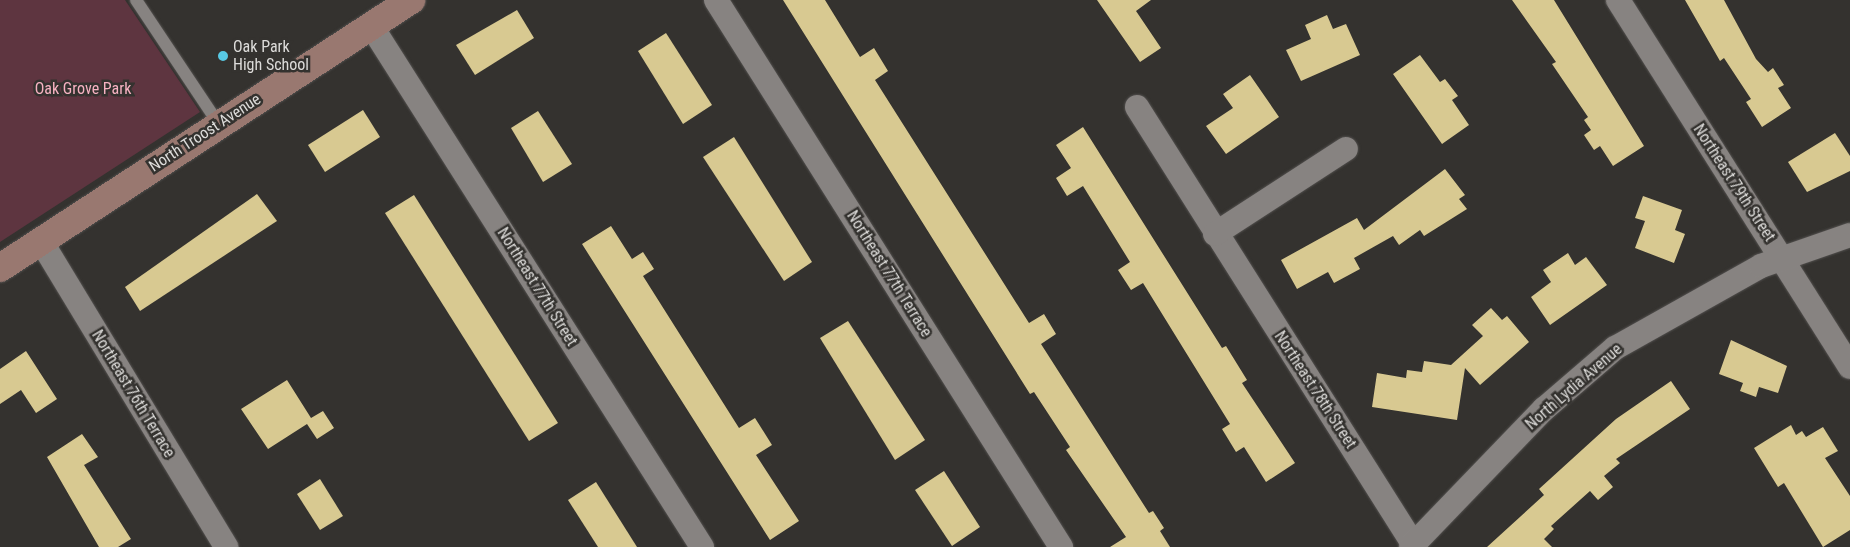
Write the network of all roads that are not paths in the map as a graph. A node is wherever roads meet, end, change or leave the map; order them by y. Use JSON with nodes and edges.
{"nodes":[{"id":1,"x":136,"y":0,"type":"edge"},
{"id":2,"x":411,"y":0,"type":"edge"},
{"id":3,"x":716,"y":0,"type":"edge"},
{"id":4,"x":1618,"y":0,"type":"edge"},
{"id":5,"x":372,"y":27,"type":"junction"},
{"id":6,"x":1137,"y":107,"type":"dead end"},
{"id":7,"x":218,"y":123,"type":"junction"},
{"id":8,"x":1346,"y":149,"type":"dead end"},
{"id":9,"x":1215,"y":234,"type":"junction"},
{"id":10,"x":1850,"y":236,"type":"edge"},
{"id":11,"x":41,"y":241,"type":"junction"},
{"id":12,"x":1782,"y":258,"type":"junction"},
{"id":13,"x":0,"y":268,"type":"edge"},
{"id":14,"x":1850,"y":367,"type":"edge"},
{"id":15,"x":1413,"y":546,"type":"edge"},
{"id":16,"x":226,"y":547,"type":"edge"},
{"id":17,"x":702,"y":547,"type":"edge"},
{"id":18,"x":1061,"y":547,"type":"edge"}],
"edges":[{"from":1,"to":7,"type":"lane"},
{"from":2,"to":5,"type":"street","name":"North Troost Avenue"},
{"from":3,"to":18,"type":"street","name":"Northeast 77th Terrace"},
{"from":4,"to":12,"type":"street","name":"Northeast 79th Street"},
{"from":5,"to":7,"type":"street","name":"North Troost Avenue"},
{"from":5,"to":17,"type":"street","name":"Northeast 77th Street"},
{"from":6,"to":9,"type":"street","name":"Northeast 78th Street"},
{"from":7,"to":11,"type":"street","name":"North Troost Avenue"},
{"from":8,"to":9,"type":"street"},
{"from":9,"to":15,"type":"street","name":"Northeast 78th Street"},
{"from":10,"to":12,"type":"street","name":"North Lydia Avenue"},
{"from":11,"to":13,"type":"street","name":"North Troost Avenue"},
{"from":11,"to":16,"type":"street","name":"Northeast 76th Terrace"},
{"from":12,"to":14,"type":"street","name":"Northeast 79th Street"},
{"from":12,"to":15,"type":"street","name":"North Lydia Avenue"}]}
